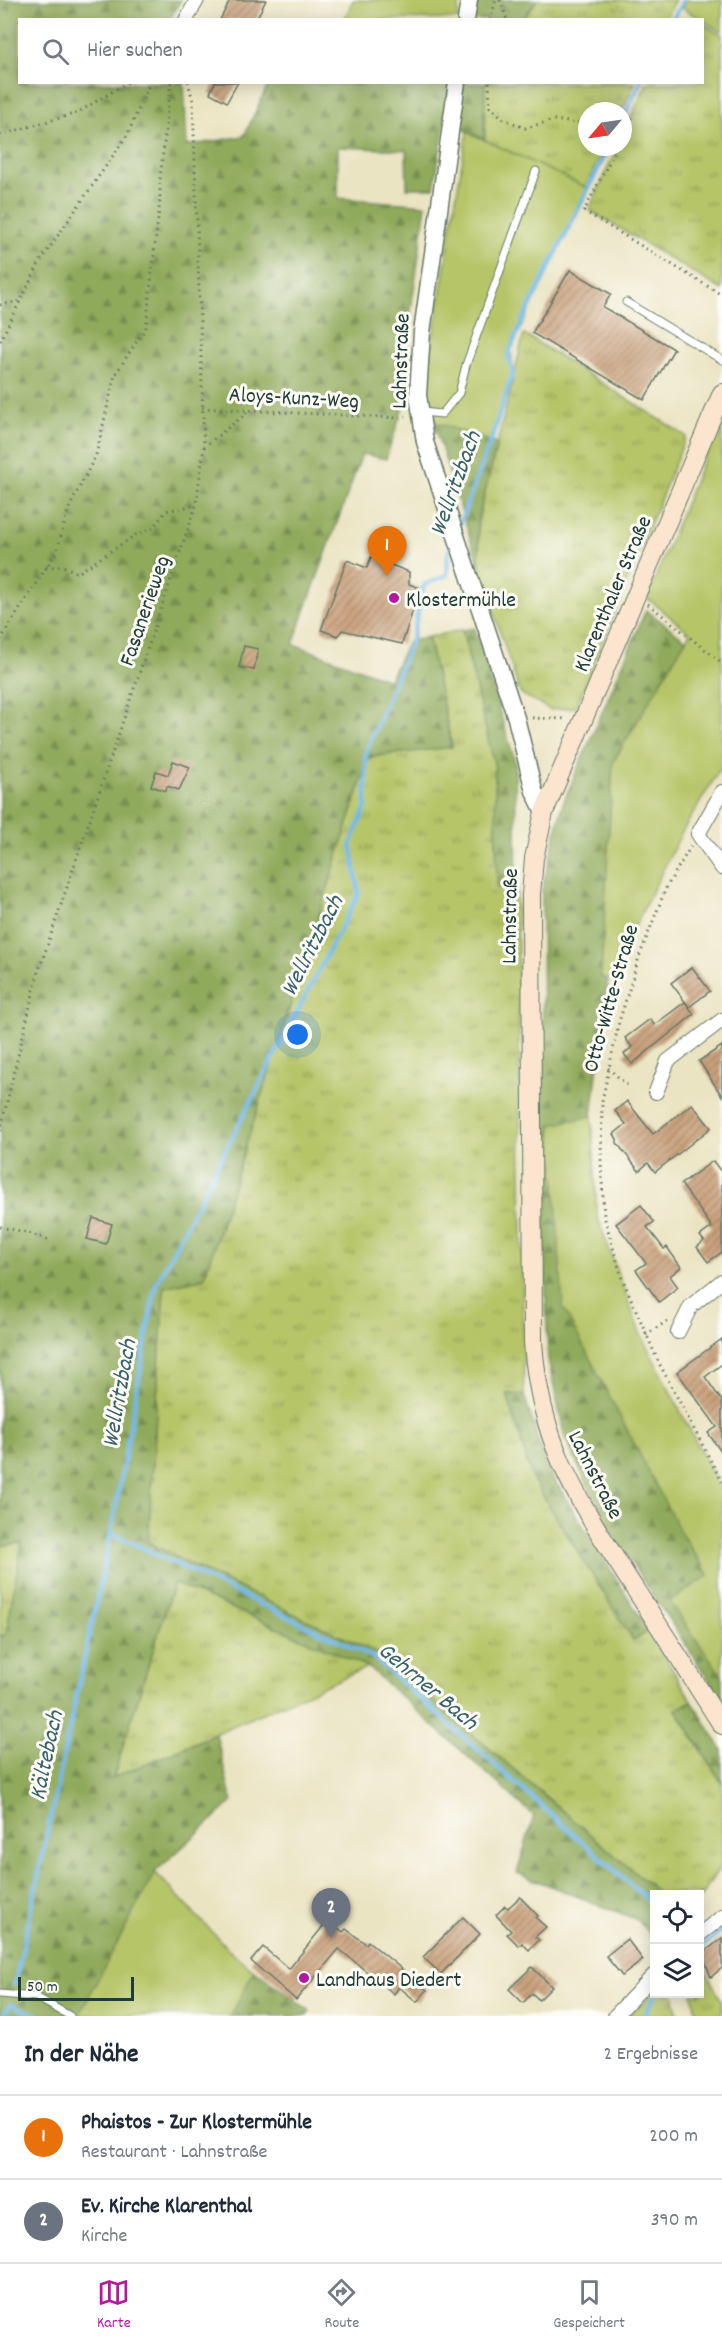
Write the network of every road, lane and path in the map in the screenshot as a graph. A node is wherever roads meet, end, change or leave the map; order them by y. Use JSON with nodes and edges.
{"nodes":[{"id":1,"x":197,"y":0,"type":"edge"},
{"id":2,"x":469,"y":0,"type":"edge"},
{"id":3,"x":498,"y":0,"type":"edge"},
{"id":4,"x":187,"y":18,"type":"edge"},
{"id":5,"x":466,"y":18,"type":"edge"},
{"id":6,"x":491,"y":18,"type":"edge"},
{"id":7,"x":506,"y":18,"type":"edge"},
{"id":8,"x":125,"y":84,"type":"edge"},
{"id":9,"x":149,"y":84,"type":"edge"},
{"id":10,"x":171,"y":84,"type":"edge"},
{"id":11,"x":189,"y":84,"type":"edge"},
{"id":12,"x":457,"y":84,"type":"edge"},
{"id":13,"x":489,"y":84,"type":"edge"},
{"id":14,"x":634,"y":114,"type":"dead end"},
{"id":15,"x":632,"y":118,"type":"edge"},
{"id":16,"x":578,"y":123,"type":"edge"},
{"id":17,"x":0,"y":135,"type":"edge"},
{"id":18,"x":612,"y":156,"type":"edge"},
{"id":19,"x":536,"y":171,"type":"dead end"},
{"id":20,"x":722,"y":295,"type":"edge"},
{"id":21,"x":21,"y":301,"type":"junction"},
{"id":22,"x":626,"y":302,"type":"dead end"},
{"id":23,"x":0,"y":305,"type":"edge"},
{"id":24,"x":0,"y":341,"type":"edge"},
{"id":25,"x":722,"y":360,"type":"edge"},
{"id":26,"x":722,"y":393,"type":"edge"},
{"id":27,"x":202,"y":408,"type":"junction"},
{"id":28,"x":249,"y":411,"type":"junction"},
{"id":29,"x":420,"y":412,"type":"junction"},
{"id":30,"x":204,"y":447,"type":"junction"},
{"id":31,"x":196,"y":505,"type":"junction"},
{"id":32,"x":46,"y":567,"type":"junction"},
{"id":33,"x":636,"y":595,"type":"junction"},
{"id":34,"x":0,"y":640,"type":"edge"},
{"id":35,"x":722,"y":663,"type":"edge"},
{"id":36,"x":516,"y":718,"type":"junction"},
{"id":37,"x":570,"y":719,"type":"dead end"},
{"id":38,"x":722,"y":792,"type":"edge"},
{"id":39,"x":544,"y":812,"type":"junction"},
{"id":40,"x":698,"y":834,"type":"junction"},
{"id":41,"x":722,"y":868,"type":"edge"},
{"id":42,"x":722,"y":1020,"type":"edge"},
{"id":43,"x":608,"y":1068,"type":"junction"},
{"id":44,"x":627,"y":1085,"type":"dead end"},
{"id":45,"x":657,"y":1092,"type":"dead end"},
{"id":46,"x":0,"y":1131,"type":"edge"},
{"id":47,"x":0,"y":1227,"type":"edge"},
{"id":48,"x":49,"y":1240,"type":"dead end"},
{"id":49,"x":722,"y":1281,"type":"edge"},
{"id":50,"x":678,"y":1332,"type":"dead end"},
{"id":51,"x":722,"y":1482,"type":"edge"},
{"id":52,"x":722,"y":1725,"type":"edge"},
{"id":53,"x":722,"y":1917,"type":"edge"},
{"id":54,"x":704,"y":1930,"type":"edge"},
{"id":55,"x":650,"y":1979,"type":"edge"},
{"id":56,"x":0,"y":1994,"type":"edge"},
{"id":57,"x":70,"y":2016,"type":"edge"},
{"id":58,"x":615,"y":2016,"type":"edge"}],
"edges":[{"from":1,"to":4,"type":"street"},
{"from":2,"to":5,"type":"street"},
{"from":3,"to":6,"type":"path"},
{"from":3,"to":7,"type":"path"},
{"from":8,"to":17,"type":"path"},
{"from":9,"to":21,"type":"path"},
{"from":10,"to":32,"type":"path"},
{"from":11,"to":27,"type":"path","name":"Fasanerieweg"},
{"from":12,"to":29,"type":"street","name":"Lahnstraße"},
{"from":13,"to":16,"type":"path"},
{"from":14,"to":15,"type":"path"},
{"from":18,"to":20,"type":"path"},
{"from":19,"to":29,"type":"lane"},
{"from":21,"to":23,"type":"path"},
{"from":21,"to":24,"type":"path"},
{"from":22,"to":25,"type":"lane"},
{"from":26,"to":33,"type":"main road","name":"Klarenthaler Straße"},
{"from":27,"to":28,"type":"path","name":"Aloys-Kunz-Weg"},
{"from":27,"to":30,"type":"path","name":"Fasanerieweg"},
{"from":28,"to":29,"type":"path","name":"Aloys-Kunz-Weg"},
{"from":28,"to":30,"type":"path"},
{"from":29,"to":36,"type":"street","name":"Lahnstraße"},
{"from":30,"to":31,"type":"path","name":"Fasanerieweg"},
{"from":31,"to":32,"type":"path"},
{"from":31,"to":46,"type":"path","name":"Fasanerieweg"},
{"from":32,"to":34,"type":"path"},
{"from":33,"to":35,"type":"path"},
{"from":33,"to":39,"type":"main road","name":"Klarenthaler Straße"},
{"from":36,"to":37,"type":"path"},
{"from":36,"to":39,"type":"street","name":"Lahnstraße"},
{"from":38,"to":40,"type":"street"},
{"from":39,"to":52,"type":"main road","name":"Lahnstraße"},
{"from":40,"to":41,"type":"street"},
{"from":40,"to":43,"type":"path","name":"Otto-Witte-Straße"},
{"from":42,"to":45,"type":"street"},
{"from":43,"to":44,"type":"path"},
{"from":43,"to":51,"type":"path","name":"Otto-Witte-Straße"},
{"from":47,"to":48,"type":"path"},
{"from":49,"to":50,"type":"street"},
{"from":53,"to":54,"type":"street"},
{"from":55,"to":58,"type":"street"},
{"from":56,"to":57,"type":"lane"}]}
